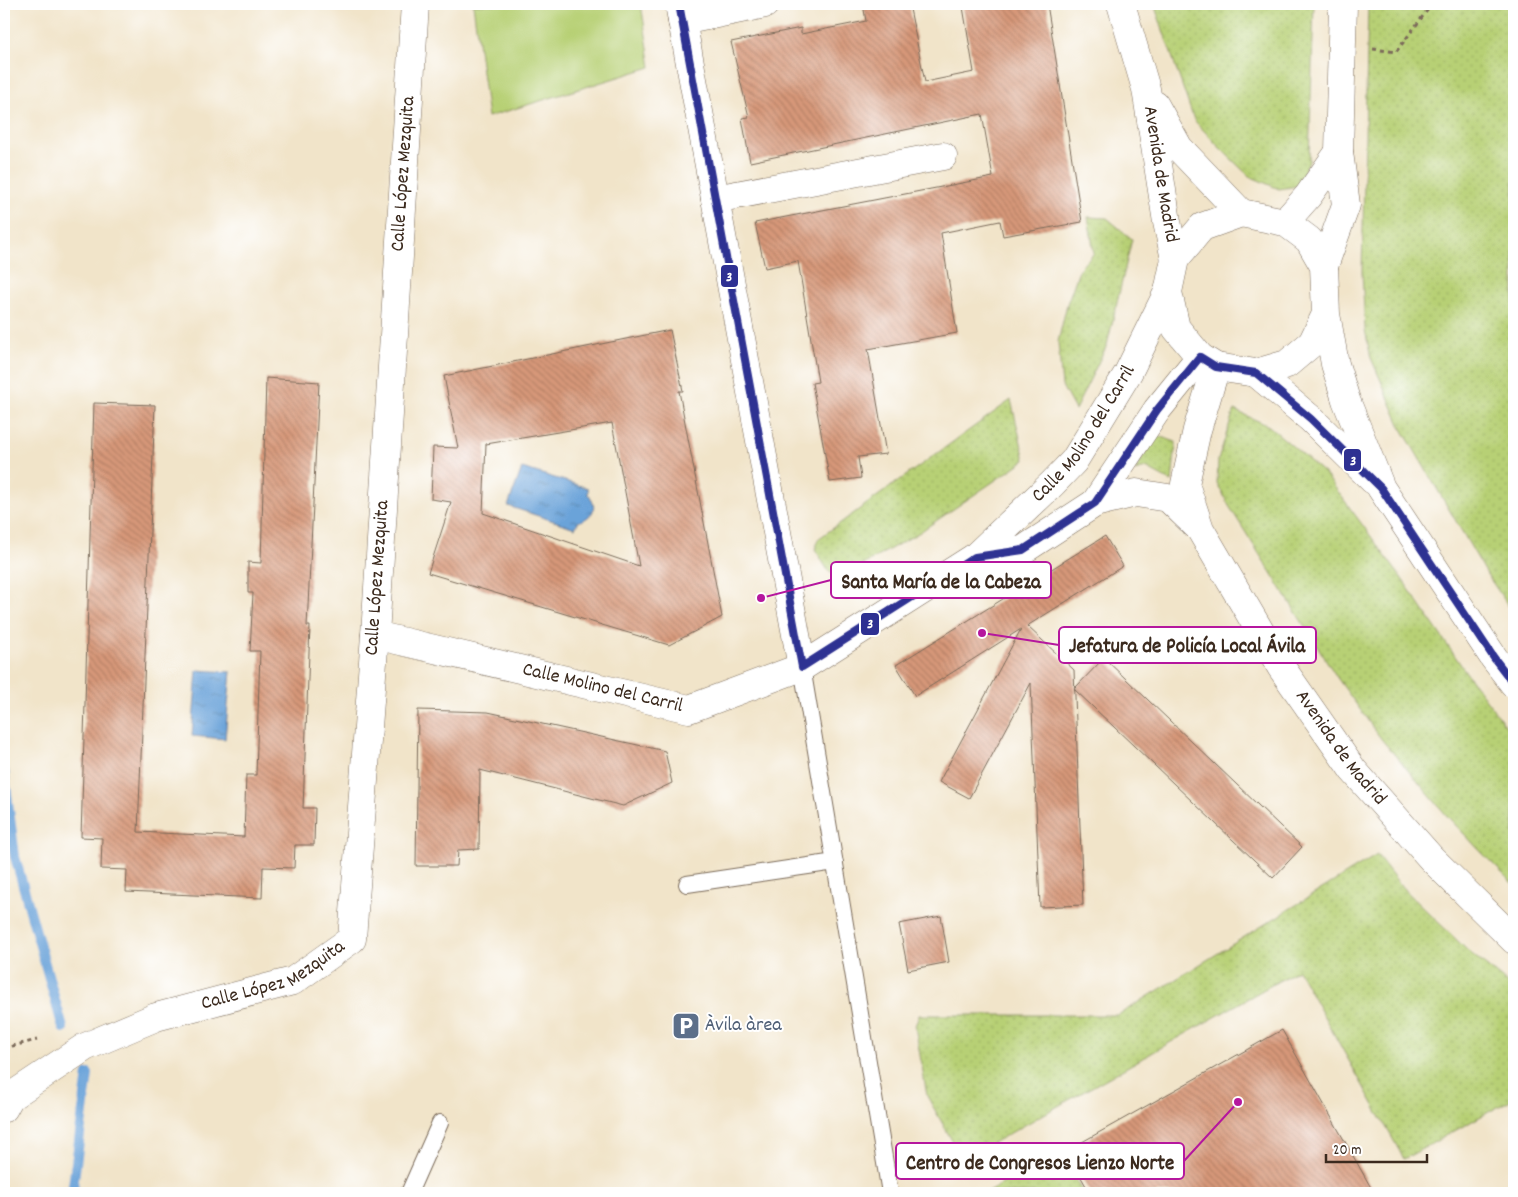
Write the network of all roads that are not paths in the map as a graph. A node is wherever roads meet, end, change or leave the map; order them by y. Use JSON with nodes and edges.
{"nodes":[{"id":1,"x":416,"y":4,"type":"edge"},
{"id":2,"x":765,"y":4,"type":"edge"},
{"id":3,"x":1121,"y":4,"type":"edge"},
{"id":4,"x":1343,"y":4,"type":"edge"},
{"id":5,"x":681,"y":12,"type":"edge"},
{"id":6,"x":1146,"y":89,"type":"junction"},
{"id":7,"x":1339,"y":152,"type":"junction"},
{"id":8,"x":943,"y":156,"type":"dead end"},
{"id":9,"x":715,"y":199,"type":"junction"},
{"id":10,"x":1241,"y":213,"type":"junction"},
{"id":11,"x":1286,"y":222,"type":"junction"},
{"id":12,"x":1176,"y":259,"type":"junction"},
{"id":13,"x":1324,"y":266,"type":"junction"},
{"id":14,"x":1168,"y":292,"type":"junction"},
{"id":15,"x":1326,"y":314,"type":"junction"},
{"id":16,"x":1208,"y":362,"type":"junction"},
{"id":17,"x":1256,"y":374,"type":"junction"},
{"id":18,"x":1381,"y":488,"type":"junction"},
{"id":19,"x":1095,"y":503,"type":"junction"},
{"id":20,"x":1200,"y":529,"type":"junction"},
{"id":21,"x":975,"y":557,"type":"junction"},
{"id":22,"x":374,"y":635,"type":"junction"},
{"id":23,"x":802,"y":667,"type":"junction"},
{"id":24,"x":1514,"y":684,"type":"edge"},
{"id":25,"x":835,"y":862,"type":"junction"},
{"id":26,"x":687,"y":884,"type":"dead end"},
{"id":27,"x":1514,"y":940,"type":"edge"},
{"id":28,"x":4,"y":1108,"type":"edge"},
{"id":29,"x":440,"y":1123,"type":"dead end"},
{"id":30,"x":409,"y":1193,"type":"edge"},
{"id":31,"x":890,"y":1193,"type":"edge"}],
"edges":[{"from":1,"to":22,"type":"main road","name":"Calle López Mezquita"},
{"from":2,"to":5,"type":"main road"},
{"from":3,"to":6,"type":"main road","name":"Avenida de Madrid"},
{"from":4,"to":7,"type":"main road"},
{"from":5,"to":9,"type":"main road"},
{"from":6,"to":10,"type":"main road","name":"Avenida de Madrid"},
{"from":6,"to":12,"type":"main road","name":"Avenida de Madrid"},
{"from":7,"to":11,"type":"main road"},
{"from":7,"to":13,"type":"main road"},
{"from":8,"to":9,"type":"main road"},
{"from":9,"to":23,"type":"main road"},
{"from":10,"to":11,"type":"main road"},
{"from":10,"to":12,"type":"main road"},
{"from":11,"to":13,"type":"main road"},
{"from":12,"to":14,"type":"main road"},
{"from":13,"to":15,"type":"main road"},
{"from":14,"to":16,"type":"main road"},
{"from":14,"to":21,"type":"main road","name":"Calle Molino del Carril"},
{"from":15,"to":17,"type":"main road"},
{"from":15,"to":18,"type":"main road"},
{"from":16,"to":17,"type":"main road"},
{"from":16,"to":19,"type":"main road","name":"Calle Molino del Carril"},
{"from":16,"to":20,"type":"main road","name":"Avenida de Madrid"},
{"from":17,"to":18,"type":"main road"},
{"from":18,"to":24,"type":"main road"},
{"from":19,"to":20,"type":"main road","name":"Avenida de Madrid"},
{"from":19,"to":21,"type":"main road","name":"Calle Molino del Carril"},
{"from":20,"to":27,"type":"main road","name":"Avenida de Madrid"},
{"from":21,"to":23,"type":"main road","name":"Calle Molino del Carril"},
{"from":22,"to":23,"type":"main road","name":"Calle Molino del Carril"},
{"from":22,"to":28,"type":"main road","name":"Calle López Mezquita"},
{"from":23,"to":25,"type":"lane"},
{"from":25,"to":26,"type":"lane"},
{"from":25,"to":31,"type":"lane"},
{"from":29,"to":30,"type":"lane"}]}
